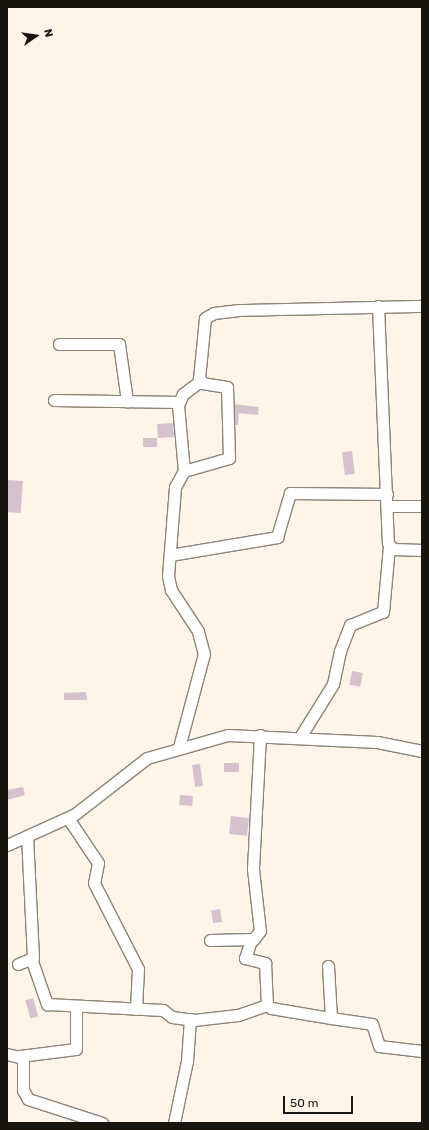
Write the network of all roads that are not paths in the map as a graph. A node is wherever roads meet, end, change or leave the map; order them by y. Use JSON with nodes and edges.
{"nodes":[{"id":1,"x":378,"y":306,"type":"junction"},
{"id":2,"x":422,"y":306,"type":"edge"},
{"id":3,"x":59,"y":344,"type":"dead end"},
{"id":4,"x":200,"y":381,"type":"junction"},
{"id":5,"x":54,"y":400,"type":"dead end"},
{"id":6,"x":127,"y":401,"type":"junction"},
{"id":7,"x":179,"y":402,"type":"junction"},
{"id":8,"x":184,"y":471,"type":"junction"},
{"id":9,"x":387,"y":494,"type":"junction"},
{"id":10,"x":388,"y":506,"type":"junction"},
{"id":11,"x":422,"y":506,"type":"edge"},
{"id":12,"x":389,"y":546,"type":"junction"},
{"id":13,"x":422,"y":550,"type":"edge"},
{"id":14,"x":170,"y":555,"type":"junction"},
{"id":15,"x":260,"y":735,"type":"junction"},
{"id":16,"x":300,"y":737,"type":"junction"},
{"id":17,"x":178,"y":747,"type":"junction"},
{"id":18,"x":422,"y":751,"type":"edge"},
{"id":19,"x":68,"y":818,"type":"junction"},
{"id":20,"x":27,"y":836,"type":"junction"},
{"id":21,"x":7,"y":846,"type":"edge"},
{"id":22,"x":254,"y":939,"type":"junction"},
{"id":23,"x":210,"y":940,"type":"dead end"},
{"id":24,"x":32,"y":961,"type":"junction"},
{"id":25,"x":18,"y":964,"type":"dead end"},
{"id":26,"x":328,"y":966,"type":"dead end"},
{"id":27,"x":267,"y":1005,"type":"junction"},
{"id":28,"x":76,"y":1007,"type":"junction"},
{"id":29,"x":136,"y":1009,"type":"junction"},
{"id":30,"x":331,"y":1018,"type":"junction"},
{"id":31,"x":190,"y":1020,"type":"junction"},
{"id":32,"x":422,"y":1051,"type":"edge"},
{"id":33,"x":7,"y":1054,"type":"edge"},
{"id":34,"x":20,"y":1056,"type":"junction"},
{"id":35,"x":102,"y":1123,"type":"edge"},
{"id":36,"x":174,"y":1123,"type":"edge"}],
"edges":[{"from":1,"to":2,"type":"street"},
{"from":1,"to":4,"type":"street"},
{"from":1,"to":9,"type":"street"},
{"from":3,"to":6,"type":"street"},
{"from":4,"to":7,"type":"street"},
{"from":4,"to":8,"type":"street"},
{"from":5,"to":6,"type":"street"},
{"from":6,"to":7,"type":"street"},
{"from":7,"to":8,"type":"street"},
{"from":8,"to":14,"type":"street"},
{"from":9,"to":10,"type":"street"},
{"from":9,"to":14,"type":"street"},
{"from":10,"to":11,"type":"street"},
{"from":10,"to":12,"type":"street"},
{"from":12,"to":13,"type":"street"},
{"from":12,"to":16,"type":"street"},
{"from":14,"to":17,"type":"street"},
{"from":15,"to":16,"type":"street"},
{"from":15,"to":17,"type":"street"},
{"from":15,"to":22,"type":"street"},
{"from":16,"to":18,"type":"street"},
{"from":17,"to":19,"type":"street"},
{"from":19,"to":20,"type":"street"},
{"from":19,"to":29,"type":"street"},
{"from":20,"to":21,"type":"street"},
{"from":20,"to":24,"type":"street"},
{"from":22,"to":23,"type":"street"},
{"from":22,"to":27,"type":"street"},
{"from":24,"to":25,"type":"street"},
{"from":24,"to":28,"type":"street"},
{"from":26,"to":30,"type":"street"},
{"from":27,"to":30,"type":"street"},
{"from":27,"to":31,"type":"street"},
{"from":28,"to":29,"type":"street"},
{"from":28,"to":34,"type":"street"},
{"from":29,"to":31,"type":"street"},
{"from":30,"to":32,"type":"street"},
{"from":31,"to":36,"type":"street"},
{"from":33,"to":34,"type":"street"},
{"from":34,"to":35,"type":"street"}]}
